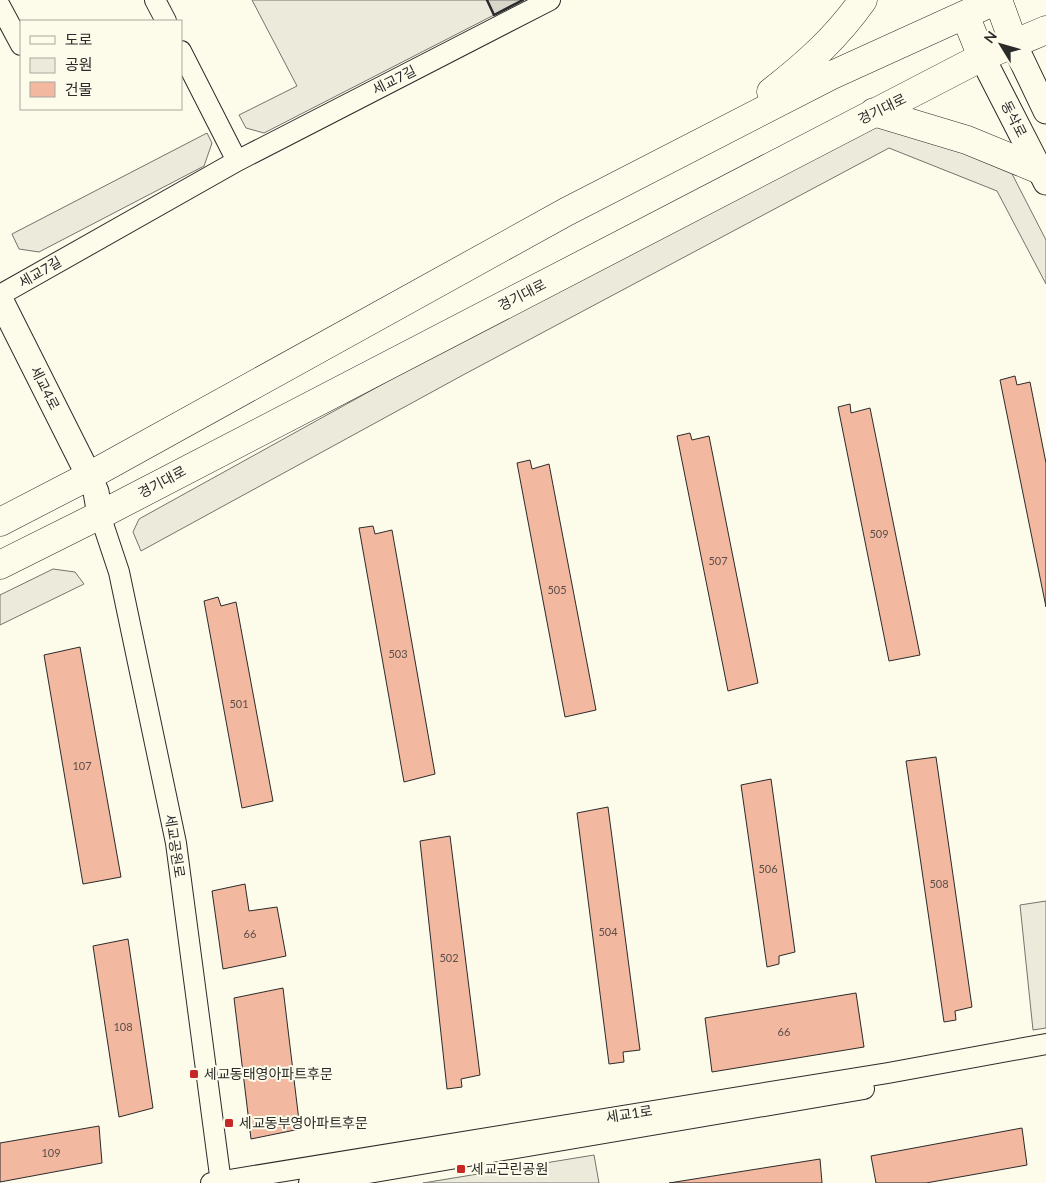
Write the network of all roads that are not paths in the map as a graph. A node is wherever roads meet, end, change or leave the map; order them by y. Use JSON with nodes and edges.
{"nodes":[{"id":1,"x":155,"y":0,"type":"edge"},
{"id":2,"x":550,"y":0,"type":"edge"},
{"id":3,"x":863,"y":0,"type":"edge"},
{"id":4,"x":998,"y":0,"type":"edge"},
{"id":5,"x":0,"y":6,"type":"edge"},
{"id":6,"x":965,"y":15,"type":"junction"},
{"id":7,"x":165,"y":20,"type":"edge"},
{"id":8,"x":1046,"y":30,"type":"edge"},
{"id":9,"x":20,"y":44,"type":"edge"},
{"id":10,"x":1014,"y":44,"type":"junction"},
{"id":11,"x":182,"y":52,"type":"edge"},
{"id":12,"x":982,"y":57,"type":"junction"},
{"id":13,"x":1046,"y":111,"type":"edge"},
{"id":14,"x":874,"y":112,"type":"junction"},
{"id":15,"x":726,"y":128,"type":"junction"},
{"id":16,"x":237,"y":161,"type":"junction"},
{"id":17,"x":1043,"y":176,"type":"edge"},
{"id":18,"x":0,"y":295,"type":"edge"},
{"id":19,"x":0,"y":299,"type":"edge"},
{"id":20,"x":89,"y":476,"type":"junction"},
{"id":21,"x":100,"y":515,"type":"junction"},
{"id":22,"x":0,"y":522,"type":"edge"},
{"id":23,"x":0,"y":565,"type":"edge"},
{"id":24,"x":1046,"y":1044,"type":"edge"},
{"id":25,"x":1046,"y":1057,"type":"edge"},
{"id":26,"x":217,"y":1182,"type":"edge"},
{"id":27,"x":308,"y":1183,"type":"edge"}],
"edges":[{"from":1,"to":7,"type":"street"},
{"from":2,"to":16,"type":"street","name":"세교7길"},
{"from":3,"to":15,"type":"main road"},
{"from":4,"to":6,"type":"main road"},
{"from":4,"to":10,"type":"main road"},
{"from":5,"to":9,"type":"street"},
{"from":6,"to":12,"type":"main road"},
{"from":6,"to":15,"type":"main road"},
{"from":8,"to":10,"type":"main road","name":"경기대로"},
{"from":10,"to":12,"type":"main road","name":"경기대로"},
{"from":10,"to":13,"type":"street"},
{"from":11,"to":16,"type":"street"},
{"from":12,"to":14,"type":"main road","name":"경기대로"},
{"from":12,"to":17,"type":"street","name":"동삭로"},
{"from":14,"to":17,"type":"main road"},
{"from":14,"to":21,"type":"main road","name":"경기대로"},
{"from":15,"to":20,"type":"main road"},
{"from":16,"to":18,"type":"street","name":"세교7길"},
{"from":19,"to":20,"type":"street","name":"세교4로"},
{"from":20,"to":21,"type":"street","name":"세교4로"},
{"from":20,"to":22,"type":"main road"},
{"from":21,"to":23,"type":"main road","name":"경기대로"},
{"from":21,"to":26,"type":"street","name":"세교공원로"},
{"from":24,"to":26,"type":"street","name":"세교1로"},
{"from":25,"to":27,"type":"street","name":"세교1로"}]}
